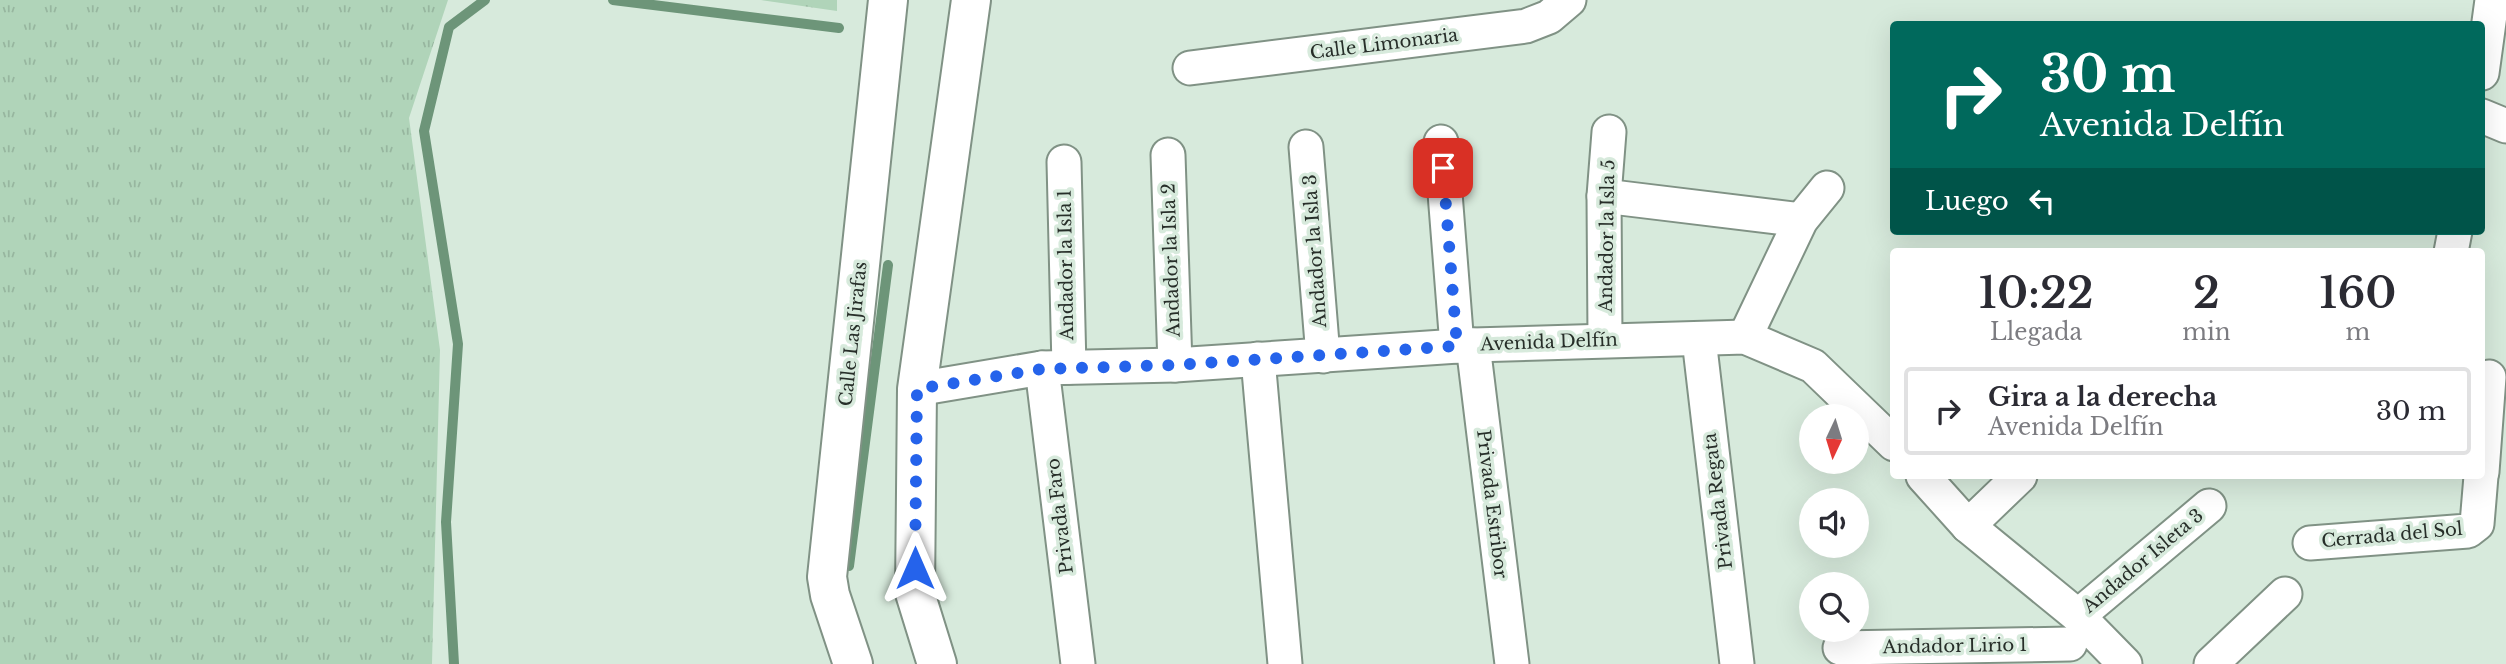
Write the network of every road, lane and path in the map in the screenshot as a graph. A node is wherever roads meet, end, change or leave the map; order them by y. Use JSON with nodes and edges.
{"nodes":[{"id":1,"x":888,"y":0,"type":"edge"},
{"id":2,"x":971,"y":0,"type":"edge"},
{"id":3,"x":1569,"y":0,"type":"edge"},
{"id":4,"x":2492,"y":0,"type":"edge"},
{"id":5,"x":2485,"y":51,"type":"edge"},
{"id":6,"x":1190,"y":68,"type":"dead end"},
{"id":7,"x":2485,"y":117,"type":"edge"},
{"id":8,"x":2506,"y":126,"type":"edge"},
{"id":9,"x":1609,"y":132,"type":"dead end"},
{"id":10,"x":1441,"y":142,"type":"dead end"},
{"id":11,"x":1306,"y":147,"type":"dead end"},
{"id":12,"x":1168,"y":155,"type":"dead end"},
{"id":13,"x":1064,"y":162,"type":"dead end"},
{"id":14,"x":1827,"y":188,"type":"dead end"},
{"id":15,"x":1604,"y":196,"type":"junction"},
{"id":16,"x":1801,"y":219,"type":"junction"},
{"id":17,"x":1745,"y":337,"type":"junction"},
{"id":18,"x":1605,"y":339,"type":"junction"},
{"id":19,"x":1699,"y":339,"type":"junction"},
{"id":20,"x":1465,"y":345,"type":"junction"},
{"id":21,"x":1323,"y":356,"type":"junction"},
{"id":22,"x":1258,"y":359,"type":"junction"},
{"id":23,"x":1175,"y":365,"type":"junction"},
{"id":24,"x":1055,"y":368,"type":"junction"},
{"id":25,"x":2492,"y":376,"type":"edge"},
{"id":26,"x":917,"y":389,"type":"junction"},
{"id":27,"x":1888,"y":426,"type":"edge"},
{"id":28,"x":2485,"y":438,"type":"edge"},
{"id":29,"x":1926,"y":479,"type":"edge"},
{"id":30,"x":2017,"y":479,"type":"edge"},
{"id":31,"x":2481,"y":479,"type":"edge"},
{"id":32,"x":2209,"y":506,"type":"dead end"},
{"id":33,"x":1968,"y":526,"type":"junction"},
{"id":34,"x":2310,"y":543,"type":"dead end"},
{"id":35,"x":2285,"y":594,"type":"dead end"},
{"id":36,"x":2074,"y":641,"type":"edge"},
{"id":37,"x":1840,"y":648,"type":"dead end"},
{"id":38,"x":853,"y":664,"type":"edge"},
{"id":39,"x":937,"y":664,"type":"edge"},
{"id":40,"x":1078,"y":664,"type":"edge"},
{"id":41,"x":1285,"y":664,"type":"edge"},
{"id":42,"x":1512,"y":664,"type":"edge"},
{"id":43,"x":1737,"y":664,"type":"edge"},
{"id":44,"x":2125,"y":664,"type":"edge"},
{"id":45,"x":2211,"y":664,"type":"edge"}],
"edges":[{"from":1,"to":38,"type":"main road","name":"Calle Las Jirafas"},
{"from":2,"to":26,"type":"main road"},
{"from":3,"to":6,"type":"street","name":"Calle Limonaria"},
{"from":4,"to":5,"type":"street"},
{"from":7,"to":8,"type":"street"},
{"from":9,"to":15,"type":"street","name":"Andador la Isla 5"},
{"from":10,"to":20,"type":"street","name":"Privada Estribor"},
{"from":11,"to":21,"type":"street","name":"Andador la Isla 3"},
{"from":12,"to":23,"type":"street","name":"Andador la Isla 2"},
{"from":13,"to":24,"type":"street","name":"Andador la Isla 1"},
{"from":14,"to":16,"type":"street"},
{"from":15,"to":16,"type":"street"},
{"from":15,"to":18,"type":"street","name":"Andador la Isla 5"},
{"from":16,"to":17,"type":"street"},
{"from":17,"to":19,"type":"street","name":"Avenida Delfín"},
{"from":17,"to":27,"type":"street","name":"Avenida Delfín"},
{"from":18,"to":19,"type":"street","name":"Avenida Delfín"},
{"from":18,"to":20,"type":"street","name":"Avenida Delfín"},
{"from":19,"to":43,"type":"street","name":"Privada Regata"},
{"from":20,"to":21,"type":"street","name":"Avenida Delfín"},
{"from":20,"to":42,"type":"street","name":"Privada Estribor"},
{"from":21,"to":22,"type":"street","name":"Avenida Delfín"},
{"from":22,"to":23,"type":"street","name":"Avenida Delfín"},
{"from":22,"to":41,"type":"street"},
{"from":23,"to":24,"type":"street","name":"Avenida Delfín"},
{"from":24,"to":26,"type":"street","name":"Avenida Delfín"},
{"from":24,"to":40,"type":"street","name":"Privada Faro"},
{"from":25,"to":28,"type":"street"},
{"from":26,"to":39,"type":"main road"},
{"from":29,"to":33,"type":"street"},
{"from":30,"to":33,"type":"street"},
{"from":31,"to":34,"type":"street","name":"Cerrada del Sol"},
{"from":32,"to":36,"type":"street","name":"Andador Isleta 3"},
{"from":33,"to":36,"type":"street"},
{"from":35,"to":45,"type":"street"},
{"from":36,"to":37,"type":"street","name":"Andador Lirio 1"},
{"from":36,"to":44,"type":"street"}]}
